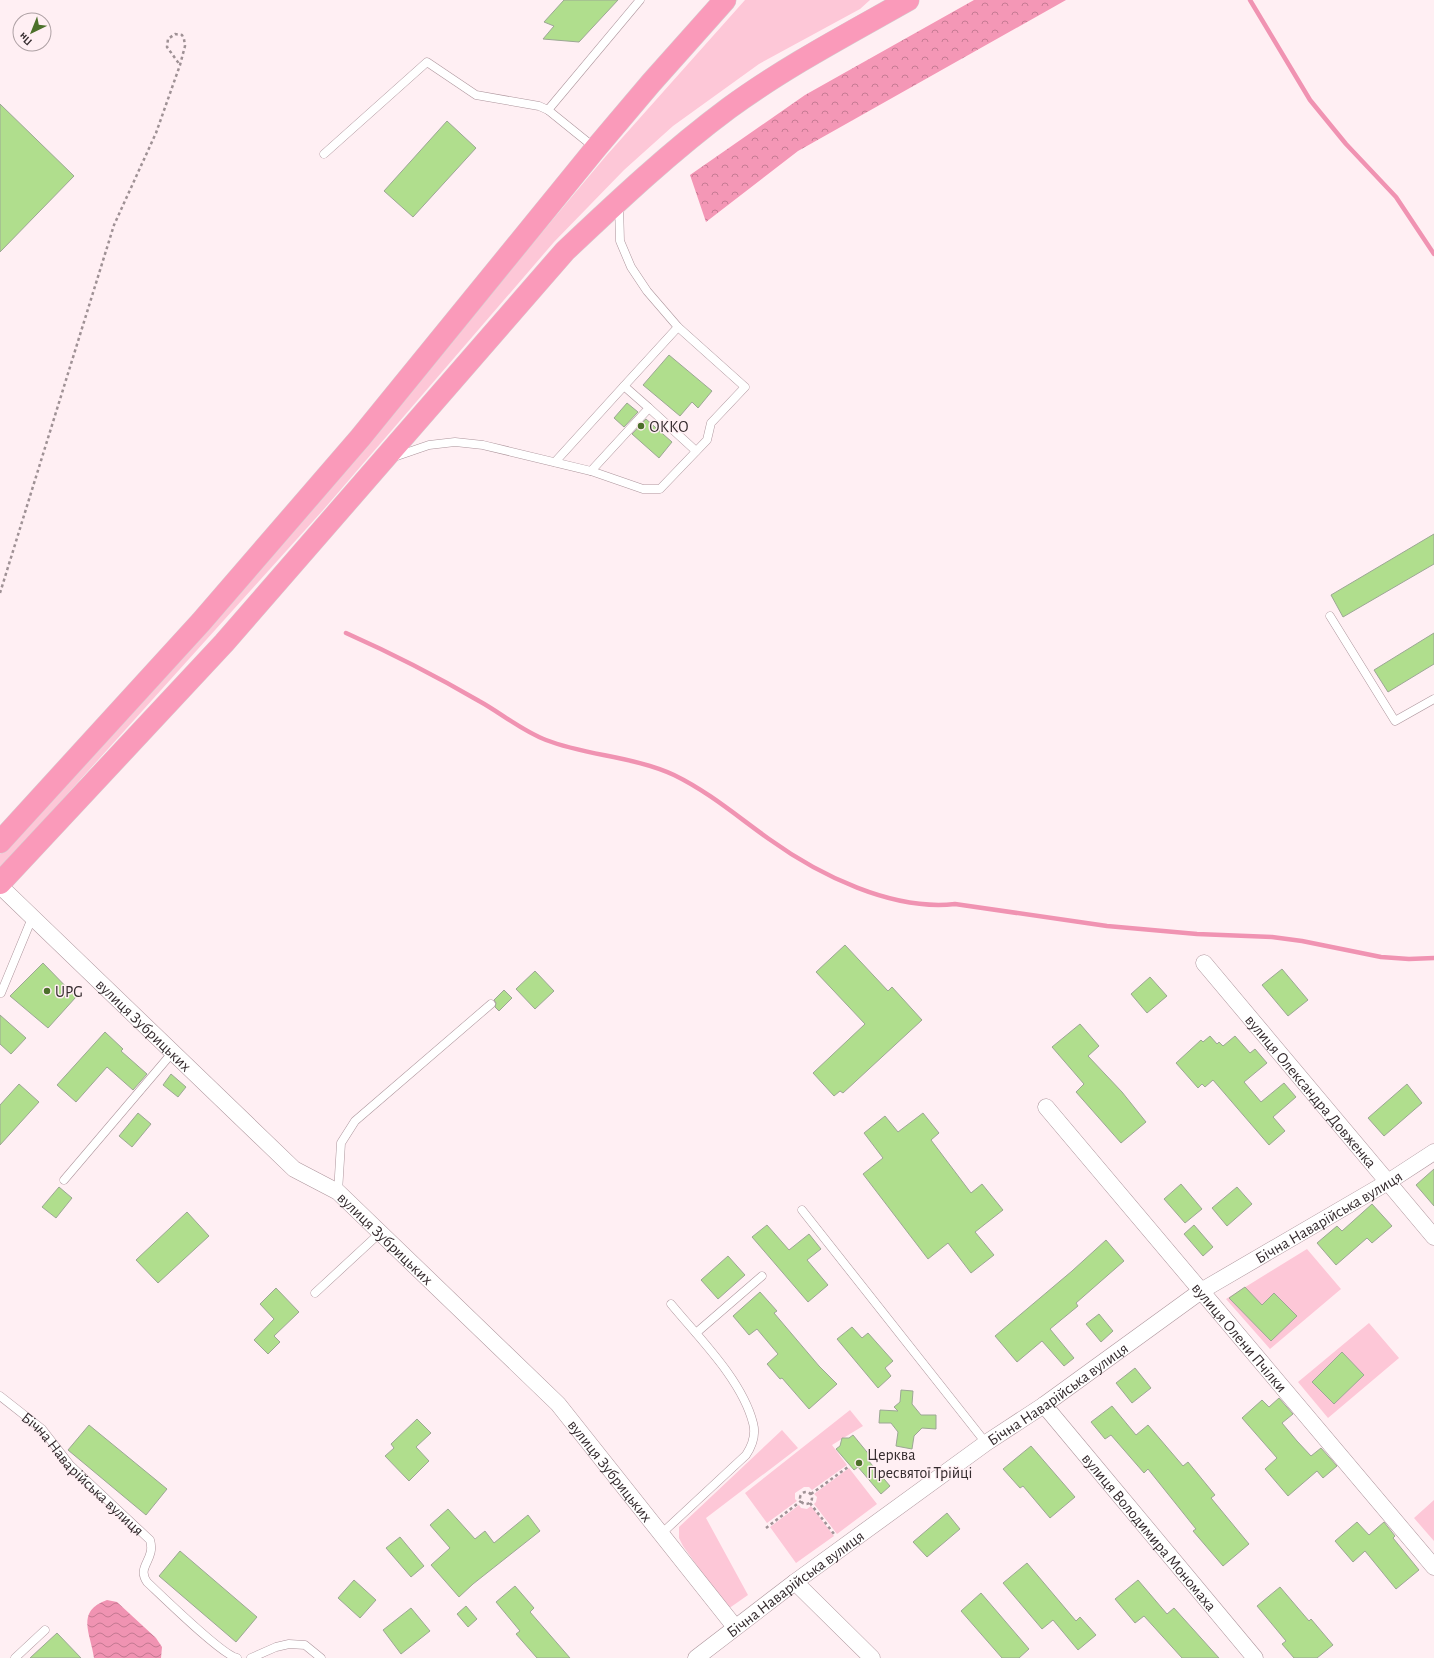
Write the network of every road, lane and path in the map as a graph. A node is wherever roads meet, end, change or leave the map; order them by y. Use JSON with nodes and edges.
{"nodes":[{"id":1,"x":640,"y":0,"type":"edge"},
{"id":2,"x":726,"y":0,"type":"edge"},
{"id":3,"x":877,"y":0,"type":"edge"},
{"id":4,"x":908,"y":0,"type":"edge"},
{"id":5,"x":834,"y":42,"type":"junction"},
{"id":6,"x":180,"y":64,"type":"junction"},
{"id":7,"x":548,"y":110,"type":"junction"},
{"id":8,"x":596,"y":148,"type":"junction"},
{"id":9,"x":324,"y":154,"type":"dead end"},
{"id":10,"x":618,"y":200,"type":"junction"},
{"id":11,"x":678,"y":327,"type":"junction"},
{"id":12,"x":624,"y":386,"type":"junction"},
{"id":13,"x":649,"y":408,"type":"junction"},
{"id":14,"x":696,"y":451,"type":"junction"},
{"id":15,"x":384,"y":461,"type":"junction"},
{"id":16,"x":555,"y":462,"type":"junction"},
{"id":17,"x":591,"y":471,"type":"junction"},
{"id":18,"x":0,"y":593,"type":"edge"},
{"id":19,"x":1330,"y":616,"type":"dead end"},
{"id":20,"x":1434,"y":699,"type":"edge"},
{"id":21,"x":0,"y":842,"type":"edge"},
{"id":22,"x":0,"y":884,"type":"edge"},
{"id":23,"x":32,"y":918,"type":"junction"},
{"id":24,"x":1204,"y":963,"type":"dead end"},
{"id":25,"x":1,"y":993,"type":"dead end"},
{"id":26,"x":491,"y":1004,"type":"dead end"},
{"id":27,"x":172,"y":1053,"type":"junction"},
{"id":28,"x":1046,"y":1107,"type":"dead end"},
{"id":29,"x":1434,"y":1152,"type":"edge"},
{"id":30,"x":64,"y":1180,"type":"dead end"},
{"id":31,"x":1388,"y":1182,"type":"junction"},
{"id":32,"x":338,"y":1192,"type":"junction"},
{"id":33,"x":802,"y":1210,"type":"dead end"},
{"id":34,"x":381,"y":1232,"type":"junction"},
{"id":35,"x":1434,"y":1237,"type":"edge"},
{"id":36,"x":762,"y":1276,"type":"dead end"},
{"id":37,"x":1201,"y":1291,"type":"junction"},
{"id":38,"x":315,"y":1293,"type":"dead end"},
{"id":39,"x":671,"y":1304,"type":"dead end"},
{"id":40,"x":696,"y":1333,"type":"junction"},
{"id":41,"x":0,"y":1396,"type":"edge"},
{"id":42,"x":1044,"y":1405,"type":"junction"},
{"id":43,"x":986,"y":1443,"type":"junction"},
{"id":44,"x":848,"y":1467,"type":"dead end"},
{"id":45,"x":811,"y":1494,"type":"junction"},
{"id":46,"x":800,"y":1501,"type":"junction"},
{"id":47,"x":810,"y":1503,"type":"junction"},
{"id":48,"x":766,"y":1528,"type":"dead end"},
{"id":49,"x":661,"y":1534,"type":"junction"},
{"id":50,"x":844,"y":1547,"type":"junction"},
{"id":51,"x":1434,"y":1567,"type":"edge"},
{"id":52,"x":796,"y":1582,"type":"junction"},
{"id":53,"x":735,"y":1627,"type":"junction"},
{"id":54,"x":45,"y":1630,"type":"dead end"},
{"id":55,"x":15,"y":1658,"type":"edge"},
{"id":56,"x":237,"y":1658,"type":"edge"},
{"id":57,"x":251,"y":1658,"type":"edge"},
{"id":58,"x":321,"y":1658,"type":"edge"},
{"id":59,"x":696,"y":1658,"type":"edge"},
{"id":60,"x":872,"y":1658,"type":"edge"},
{"id":61,"x":1255,"y":1658,"type":"edge"}],
"edges":[{"from":1,"to":7,"type":"lane"},
{"from":2,"to":8,"type":"highway"},
{"from":3,"to":5,"type":"highway"},
{"from":4,"to":5,"type":"highway"},
{"from":5,"to":10,"type":"highway"},
{"from":6,"to":6,"type":"path"},
{"from":6,"to":18,"type":"path"},
{"from":7,"to":8,"type":"lane"},
{"from":7,"to":9,"type":"lane"},
{"from":8,"to":21,"type":"highway"},
{"from":10,"to":11,"type":"lane"},
{"from":10,"to":15,"type":"highway"},
{"from":11,"to":12,"type":"lane"},
{"from":11,"to":14,"type":"lane"},
{"from":12,"to":13,"type":"lane"},
{"from":12,"to":16,"type":"lane"},
{"from":13,"to":14,"type":"lane"},
{"from":13,"to":17,"type":"lane"},
{"from":14,"to":17,"type":"lane"},
{"from":15,"to":16,"type":"lane"},
{"from":15,"to":22,"type":"highway"},
{"from":16,"to":17,"type":"lane"},
{"from":19,"to":20,"type":"lane"},
{"from":22,"to":23,"type":"street","name":"вулиця Зубрицьких"},
{"from":23,"to":25,"type":"lane"},
{"from":23,"to":27,"type":"street","name":"вулиця Зубрицьких"},
{"from":24,"to":31,"type":"street","name":"вулиця Олександра Довженка"},
{"from":26,"to":32,"type":"lane"},
{"from":27,"to":30,"type":"lane"},
{"from":27,"to":32,"type":"street","name":"вулиця Зубрицьких"},
{"from":28,"to":37,"type":"street","name":"вулиця Олени Пчілки"},
{"from":29,"to":31,"type":"street","name":"Бічна Наварійська вулиця"},
{"from":31,"to":35,"type":"street","name":"вулиця Олександра Довженка"},
{"from":31,"to":37,"type":"street","name":"Бічна Наварійська вулиця"},
{"from":32,"to":34,"type":"street","name":"вулиця Зубрицьких"},
{"from":33,"to":43,"type":"lane"},
{"from":34,"to":38,"type":"lane"},
{"from":34,"to":49,"type":"street","name":"вулиця Зубрицьких"},
{"from":36,"to":40,"type":"lane"},
{"from":37,"to":42,"type":"street","name":"Бічна Наварійська вулиця"},
{"from":37,"to":51,"type":"street","name":"вулиця Олени Пчілки"},
{"from":39,"to":40,"type":"lane"},
{"from":40,"to":49,"type":"lane"},
{"from":41,"to":56,"type":"lane","name":"Бічна Наварійська вулиця"},
{"from":42,"to":43,"type":"street","name":"Бічна Наварійська вулиця"},
{"from":42,"to":61,"type":"street","name":"вулиця Володимира Мономаха"},
{"from":43,"to":50,"type":"street","name":"Бічна Наварійська вулиця"},
{"from":44,"to":45,"type":"path"},
{"from":45,"to":46,"type":"path"},
{"from":45,"to":47,"type":"path"},
{"from":46,"to":47,"type":"path"},
{"from":46,"to":48,"type":"path"},
{"from":47,"to":50,"type":"path"},
{"from":49,"to":53,"type":"street","name":"вулиця Зубрицьких"},
{"from":50,"to":52,"type":"street","name":"Бічна Наварійська вулиця"},
{"from":52,"to":53,"type":"street","name":"Бічна Наварійська вулиця"},
{"from":52,"to":60,"type":"street"},
{"from":53,"to":59,"type":"street","name":"Бічна Наварійська вулиця"},
{"from":54,"to":55,"type":"lane"},
{"from":57,"to":58,"type":"lane"}]}
